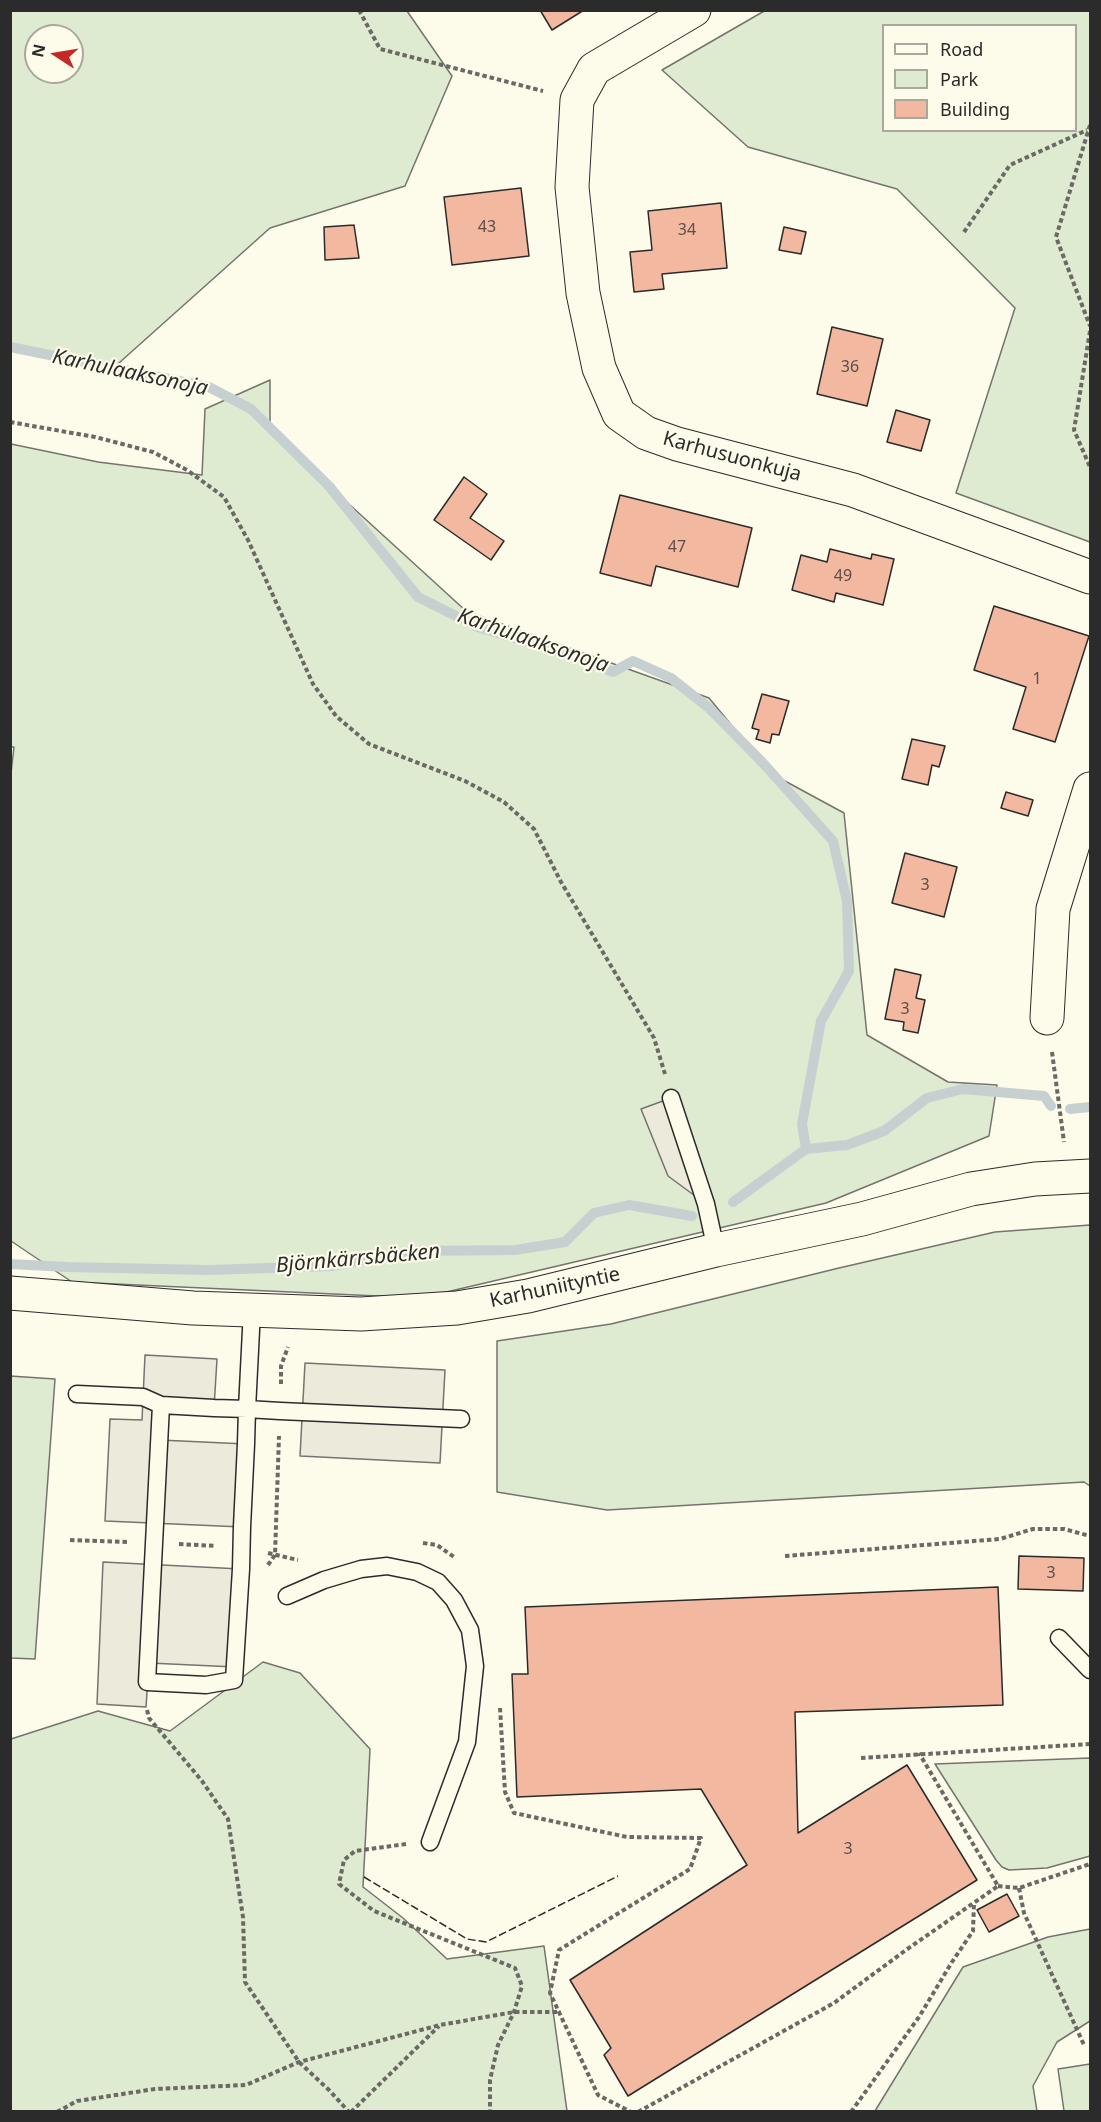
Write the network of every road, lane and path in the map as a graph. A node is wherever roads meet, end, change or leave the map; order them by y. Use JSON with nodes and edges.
{"nodes":[{"id":1,"x":359,"y":10,"type":"edge"},
{"id":2,"x":694,"y":10,"type":"edge"},
{"id":3,"x":577,"y":100,"type":"junction"},
{"id":4,"x":1089,"y":128,"type":"edge"},
{"id":5,"x":964,"y":232,"type":"dead end"},
{"id":6,"x":1090,"y":328,"type":"edge"},
{"id":7,"x":10,"y":422,"type":"edge"},
{"id":8,"x":1090,"y":467,"type":"edge"},
{"id":9,"x":1090,"y":577,"type":"edge"},
{"id":10,"x":1090,"y":789,"type":"edge"},
{"id":11,"x":1047,"y":1018,"type":"joint"},
{"id":12,"x":671,"y":1098,"type":"joint"},
{"id":13,"x":1080,"y":1176,"type":"edge"},
{"id":14,"x":716,"y":1251,"type":"junction"},
{"id":15,"x":10,"y":1293,"type":"edge"},
{"id":16,"x":252,"y":1310,"type":"junction"},
{"id":17,"x":77,"y":1394,"type":"dead end"},
{"id":18,"x":161,"y":1405,"type":"junction"},
{"id":19,"x":247,"y":1409,"type":"junction"},
{"id":20,"x":461,"y":1419,"type":"dead end"},
{"id":21,"x":1090,"y":1536,"type":"edge"},
{"id":22,"x":785,"y":1556,"type":"dead end"},
{"id":23,"x":287,"y":1596,"type":"dead end"},
{"id":24,"x":1059,"y":1638,"type":"dead end"},
{"id":25,"x":1090,"y":1670,"type":"edge"},
{"id":26,"x":147,"y":1682,"type":"junction"},
{"id":27,"x":1090,"y":1744,"type":"edge"},
{"id":28,"x":919,"y":1753,"type":"junction"},
{"id":29,"x":861,"y":1758,"type":"dead end"},
{"id":30,"x":627,"y":1837,"type":"dead end"},
{"id":31,"x":430,"y":1842,"type":"joint"},
{"id":32,"x":1090,"y":1864,"type":"edge"},
{"id":33,"x":998,"y":1886,"type":"junction"},
{"id":34,"x":1019,"y":1888,"type":"junction"},
{"id":35,"x":974,"y":1903,"type":"junction"},
{"id":36,"x":514,"y":2012,"type":"junction"},
{"id":37,"x":559,"y":2012,"type":"junction"},
{"id":38,"x":440,"y":2025,"type":"junction"},
{"id":39,"x":1084,"y":2045,"type":"dead end"},
{"id":40,"x":299,"y":2062,"type":"junction"},
{"id":41,"x":57,"y":2112,"type":"edge"},
{"id":42,"x":350,"y":2112,"type":"edge"},
{"id":43,"x":490,"y":2112,"type":"edge"},
{"id":44,"x":631,"y":2112,"type":"edge"},
{"id":45,"x":638,"y":2112,"type":"edge"},
{"id":46,"x":851,"y":2112,"type":"edge"}],
"edges":[{"from":1,"to":3,"type":"path"},
{"from":2,"to":3,"type":"street","name":"Karhusuonkuja"},
{"from":3,"to":9,"type":"street","name":"Karhusuonkuja"},
{"from":4,"to":5,"type":"path"},
{"from":4,"to":6,"type":"path"},
{"from":6,"to":8,"type":"path"},
{"from":7,"to":12,"type":"path"},
{"from":10,"to":11,"type":"street"},
{"from":11,"to":13,"type":"path"},
{"from":12,"to":14,"type":"lane"},
{"from":13,"to":14,"type":"street","name":"Karhuniityntie"},
{"from":14,"to":16,"type":"street","name":"Karhuniityntie"},
{"from":15,"to":16,"type":"street","name":"Karhuniityntie"},
{"from":16,"to":19,"type":"lane"},
{"from":17,"to":18,"type":"lane"},
{"from":18,"to":19,"type":"lane"},
{"from":18,"to":26,"type":"lane"},
{"from":19,"to":20,"type":"lane"},
{"from":19,"to":26,"type":"lane"},
{"from":21,"to":22,"type":"path"},
{"from":23,"to":31,"type":"lane"},
{"from":24,"to":25,"type":"lane"},
{"from":26,"to":40,"type":"path"},
{"from":27,"to":28,"type":"path"},
{"from":28,"to":29,"type":"path"},
{"from":28,"to":33,"type":"path"},
{"from":30,"to":37,"type":"path"},
{"from":31,"to":36,"type":"path"},
{"from":32,"to":34,"type":"path"},
{"from":33,"to":34,"type":"path"},
{"from":33,"to":35,"type":"path"},
{"from":34,"to":39,"type":"path"},
{"from":35,"to":45,"type":"path"},
{"from":35,"to":46,"type":"path"},
{"from":36,"to":37,"type":"path"},
{"from":36,"to":38,"type":"path"},
{"from":36,"to":43,"type":"path"},
{"from":37,"to":44,"type":"path"},
{"from":38,"to":40,"type":"path"},
{"from":38,"to":42,"type":"path"},
{"from":40,"to":41,"type":"path"},
{"from":40,"to":42,"type":"path"}]}
